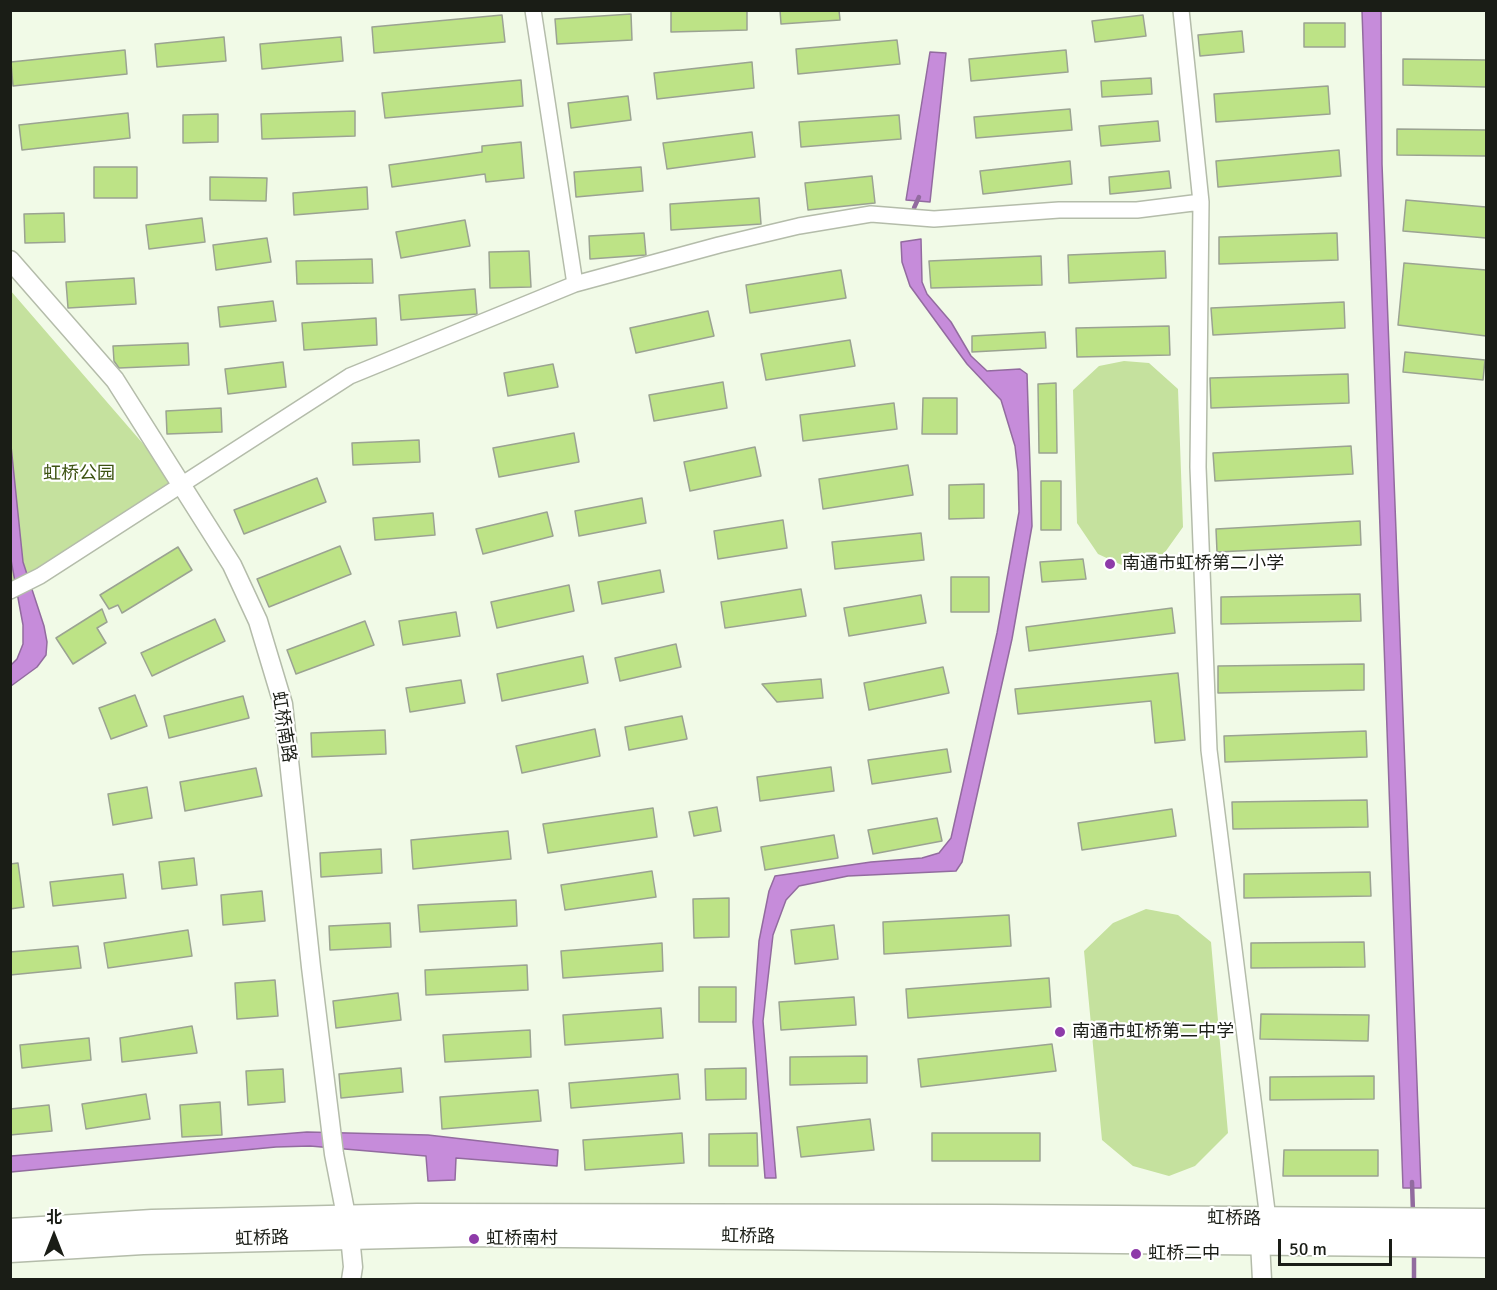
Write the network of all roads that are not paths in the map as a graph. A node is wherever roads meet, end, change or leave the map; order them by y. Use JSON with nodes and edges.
{"nodes":[{"id":1,"x":533,"y":10,"type":"edge"},
{"id":2,"x":1181,"y":10,"type":"edge"},
{"id":3,"x":1201,"y":202,"type":"junction"},
{"id":4,"x":10,"y":260,"type":"edge"},
{"id":5,"x":575,"y":284,"type":"junction"},
{"id":6,"x":182,"y":483,"type":"junction"},
{"id":7,"x":10,"y":591,"type":"edge"},
{"id":8,"x":1268,"y":1219,"type":"junction"},
{"id":9,"x":1486,"y":1221,"type":"edge"},
{"id":10,"x":347,"y":1227,"type":"junction"},
{"id":11,"x":10,"y":1231,"type":"edge"},
{"id":12,"x":1260,"y":1242,"type":"junction"},
{"id":13,"x":1486,"y":1245,"type":"edge"},
{"id":14,"x":10,"y":1250,"type":"edge"},
{"id":15,"x":351,"y":1280,"type":"edge"},
{"id":16,"x":1262,"y":1280,"type":"edge"}],
"edges":[{"from":1,"to":5,"type":"street"},
{"from":2,"to":3,"type":"street"},
{"from":3,"to":5,"type":"street"},
{"from":3,"to":8,"type":"street"},
{"from":4,"to":6,"type":"street","name":"虹桥南路"},
{"from":5,"to":6,"type":"street"},
{"from":6,"to":7,"type":"street"},
{"from":6,"to":10,"type":"street","name":"虹桥南路"},
{"from":8,"to":9,"type":"main road","name":"虹桥路"},
{"from":8,"to":10,"type":"main road","name":"虹桥路"},
{"from":10,"to":11,"type":"main road","name":"虹桥路"},
{"from":10,"to":12,"type":"main road","name":"虹桥路"},
{"from":10,"to":14,"type":"main road","name":"虹桥路"},
{"from":10,"to":15,"type":"street","name":"虹桥南路"},
{"from":12,"to":13,"type":"main road","name":"虹桥路"},
{"from":12,"to":16,"type":"street"}]}
